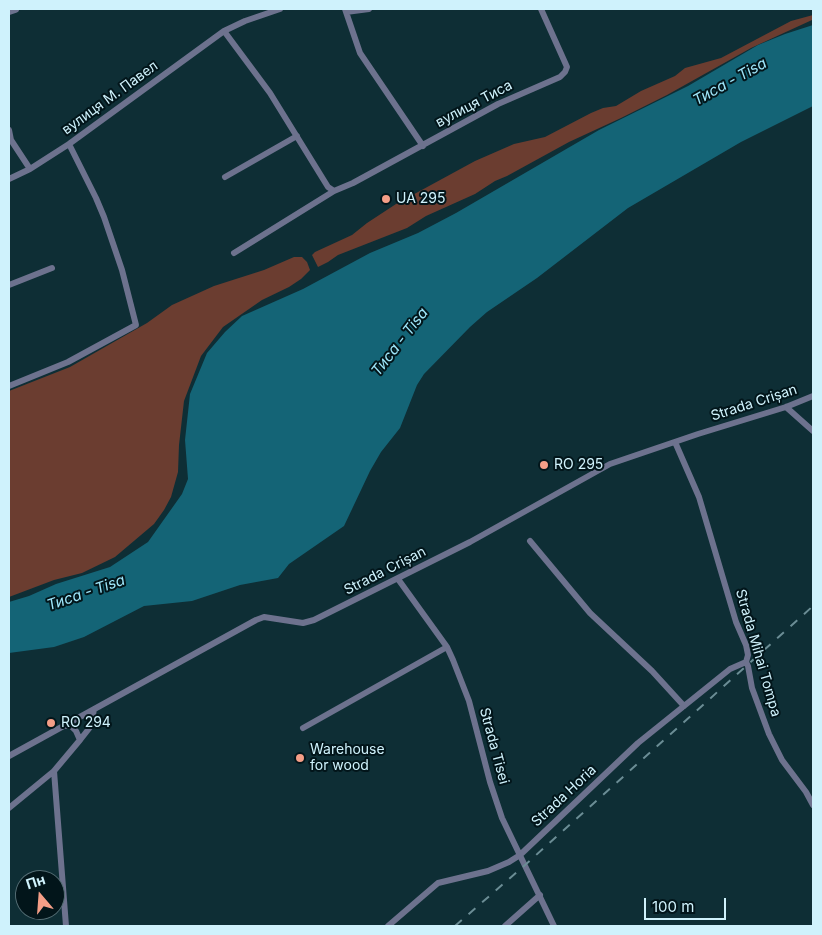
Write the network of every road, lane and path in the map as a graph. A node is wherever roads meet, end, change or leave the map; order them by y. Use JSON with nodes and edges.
{"nodes":[{"id":1,"x":15,"y":9,"type":"edge"},
{"id":2,"x":280,"y":9,"type":"edge"},
{"id":3,"x":369,"y":9,"type":"edge"},
{"id":4,"x":541,"y":9,"type":"edge"},
{"id":5,"x":345,"y":10,"type":"edge"},
{"id":6,"x":9,"y":11,"type":"edge"},
{"id":7,"x":224,"y":31,"type":"junction"},
{"id":8,"x":9,"y":130,"type":"edge"},
{"id":9,"x":296,"y":136,"type":"junction"},
{"id":10,"x":69,"y":144,"type":"junction"},
{"id":11,"x":423,"y":146,"type":"junction"},
{"id":12,"x":30,"y":169,"type":"junction"},
{"id":13,"x":225,"y":177,"type":"dead end"},
{"id":14,"x":9,"y":180,"type":"edge"},
{"id":15,"x":334,"y":191,"type":"junction"},
{"id":16,"x":234,"y":253,"type":"dead end"},
{"id":17,"x":52,"y":268,"type":"dead end"},
{"id":18,"x":9,"y":285,"type":"edge"},
{"id":19,"x":9,"y":386,"type":"edge"},
{"id":20,"x":813,"y":396,"type":"edge"},
{"id":21,"x":786,"y":407,"type":"junction"},
{"id":22,"x":813,"y":431,"type":"edge"},
{"id":23,"x":675,"y":442,"type":"junction"},
{"id":24,"x":530,"y":541,"type":"dead end"},
{"id":25,"x":398,"y":579,"type":"junction"},
{"id":26,"x":447,"y":647,"type":"junction"},
{"id":27,"x":746,"y":662,"type":"junction"},
{"id":28,"x":684,"y":706,"type":"junction"},
{"id":29,"x":94,"y":709,"type":"junction"},
{"id":30,"x":62,"y":726,"type":"junction"},
{"id":31,"x":303,"y":728,"type":"dead end"},
{"id":32,"x":80,"y":740,"type":"junction"},
{"id":33,"x":9,"y":756,"type":"edge"},
{"id":34,"x":54,"y":771,"type":"junction"},
{"id":35,"x":813,"y":805,"type":"edge"},
{"id":36,"x":9,"y":808,"type":"edge"},
{"id":37,"x":520,"y":855,"type":"junction"},
{"id":38,"x":540,"y":895,"type":"junction"},
{"id":39,"x":66,"y":926,"type":"edge"},
{"id":40,"x":388,"y":926,"type":"edge"},
{"id":41,"x":505,"y":926,"type":"edge"},
{"id":42,"x":554,"y":926,"type":"edge"}],
"edges":[{"from":1,"to":6,"type":"street"},
{"from":2,"to":7,"type":"street","name":"вулиця М. Павел"},
{"from":3,"to":5,"type":"street"},
{"from":4,"to":11,"type":"street","name":"вулиця Тиса"},
{"from":5,"to":11,"type":"street"},
{"from":7,"to":9,"type":"street"},
{"from":7,"to":10,"type":"street","name":"вулиця М. Павел"},
{"from":8,"to":12,"type":"street"},
{"from":9,"to":13,"type":"street"},
{"from":9,"to":15,"type":"street"},
{"from":10,"to":12,"type":"street","name":"вулиця М. Павел"},
{"from":10,"to":19,"type":"street"},
{"from":11,"to":15,"type":"street","name":"вулиця Тиса"},
{"from":12,"to":14,"type":"street","name":"вулиця М. Павел"},
{"from":15,"to":16,"type":"street","name":"вулиця Тиса"},
{"from":17,"to":18,"type":"street"},
{"from":20,"to":21,"type":"street","name":"Strada Crișan"},
{"from":21,"to":22,"type":"street"},
{"from":21,"to":23,"type":"street","name":"Strada Crișan"},
{"from":23,"to":25,"type":"street","name":"Strada Crișan"},
{"from":23,"to":27,"type":"street","name":"Strada Mihai Tompa"},
{"from":24,"to":28,"type":"street"},
{"from":25,"to":26,"type":"street","name":"Strada Tisei"},
{"from":25,"to":29,"type":"street","name":"Strada Crișan"},
{"from":26,"to":31,"type":"street"},
{"from":26,"to":37,"type":"street","name":"Strada Tisei"},
{"from":27,"to":28,"type":"street","name":"Strada Horia"},
{"from":27,"to":35,"type":"street","name":"Strada Mihai Tompa"},
{"from":28,"to":37,"type":"street","name":"Strada Horia"},
{"from":29,"to":30,"type":"street","name":"Strada Crișan"},
{"from":29,"to":32,"type":"street"},
{"from":30,"to":32,"type":"street"},
{"from":30,"to":33,"type":"street","name":"Strada Crișan"},
{"from":32,"to":34,"type":"street"},
{"from":34,"to":36,"type":"street"},
{"from":34,"to":39,"type":"street"},
{"from":37,"to":38,"type":"street","name":"Strada Tisei"},
{"from":37,"to":40,"type":"street","name":"Strada Horia"},
{"from":38,"to":41,"type":"street"},
{"from":38,"to":42,"type":"street","name":"Strada Tisei"}]}
